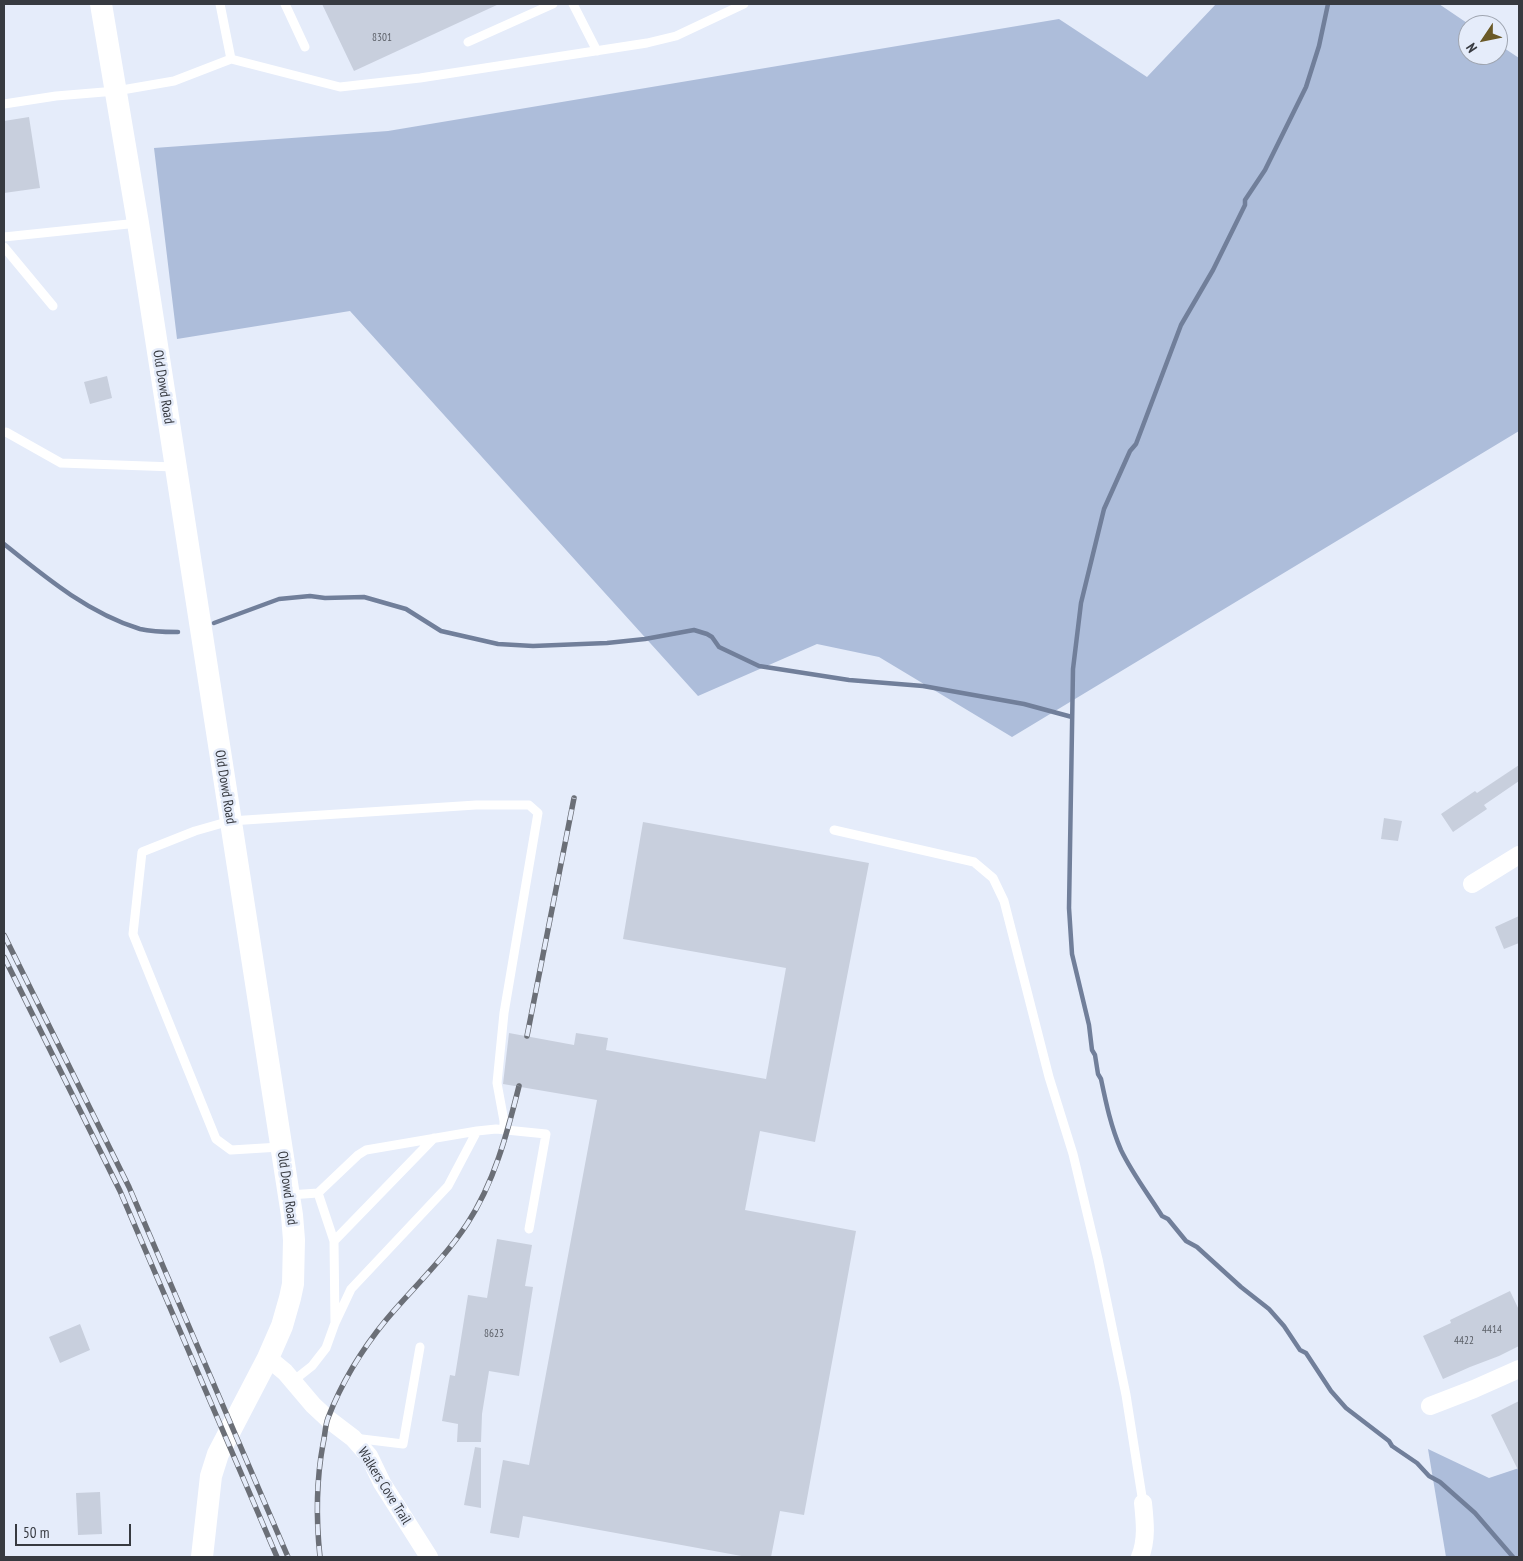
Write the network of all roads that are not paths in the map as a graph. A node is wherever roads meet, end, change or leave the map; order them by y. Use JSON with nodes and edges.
{"nodes":[{"id":1,"x":101,"y":4,"type":"edge"},
{"id":2,"x":220,"y":4,"type":"edge"},
{"id":3,"x":285,"y":4,"type":"edge"},
{"id":4,"x":553,"y":4,"type":"edge"},
{"id":5,"x":573,"y":4,"type":"edge"},
{"id":6,"x":744,"y":4,"type":"edge"},
{"id":7,"x":468,"y":42,"type":"dead end"},
{"id":8,"x":305,"y":47,"type":"dead end"},
{"id":9,"x":597,"y":51,"type":"junction"},
{"id":10,"x":231,"y":59,"type":"junction"},
{"id":11,"x":116,"y":91,"type":"junction"},
{"id":12,"x":4,"y":104,"type":"edge"},
{"id":13,"x":138,"y":223,"type":"junction"},
{"id":14,"x":4,"y":237,"type":"edge"},
{"id":15,"x":4,"y":247,"type":"edge"},
{"id":16,"x":53,"y":306,"type":"dead end"},
{"id":17,"x":6,"y":432,"type":"dead end"},
{"id":18,"x":175,"y":467,"type":"junction"},
{"id":19,"x":230,"y":821,"type":"junction"},
{"id":20,"x":834,"y":830,"type":"dead end"},
{"id":21,"x":1519,"y":855,"type":"edge"},
{"id":22,"x":1472,"y":884,"type":"dead end"},
{"id":23,"x":504,"y":1130,"type":"junction"},
{"id":24,"x":477,"y":1131,"type":"junction"},
{"id":25,"x":434,"y":1138,"type":"junction"},
{"id":26,"x":281,"y":1147,"type":"junction"},
{"id":27,"x":318,"y":1193,"type":"junction"},
{"id":28,"x":288,"y":1195,"type":"junction"},
{"id":29,"x":529,"y":1229,"type":"dead end"},
{"id":30,"x":334,"y":1241,"type":"junction"},
{"id":31,"x":335,"y":1323,"type":"junction"},
{"id":32,"x":420,"y":1347,"type":"dead end"},
{"id":33,"x":268,"y":1358,"type":"junction"},
{"id":34,"x":1519,"y":1370,"type":"edge"},
{"id":35,"x":293,"y":1381,"type":"junction"},
{"id":36,"x":1430,"y":1406,"type":"dead end"},
{"id":37,"x":353,"y":1438,"type":"junction"},
{"id":38,"x":1143,"y":1503,"type":"joint"},
{"id":39,"x":1144,"y":1555,"type":"edge"},
{"id":40,"x":202,"y":1557,"type":"edge"},
{"id":41,"x":429,"y":1557,"type":"edge"}],
"edges":[{"from":1,"to":11,"type":"street","name":"Old Dowd Road"},
{"from":2,"to":10,"type":"lane"},
{"from":3,"to":8,"type":"lane"},
{"from":4,"to":7,"type":"lane"},
{"from":5,"to":9,"type":"lane"},
{"from":6,"to":9,"type":"lane"},
{"from":9,"to":10,"type":"lane"},
{"from":10,"to":11,"type":"lane"},
{"from":11,"to":12,"type":"lane"},
{"from":11,"to":13,"type":"street","name":"Old Dowd Road"},
{"from":13,"to":14,"type":"lane"},
{"from":13,"to":18,"type":"street","name":"Old Dowd Road"},
{"from":15,"to":16,"type":"lane"},
{"from":17,"to":18,"type":"lane"},
{"from":18,"to":19,"type":"street","name":"Old Dowd Road"},
{"from":19,"to":23,"type":"lane"},
{"from":19,"to":26,"type":"street","name":"Old Dowd Road"},
{"from":19,"to":26,"type":"lane"},
{"from":20,"to":38,"type":"lane"},
{"from":21,"to":22,"type":"street"},
{"from":23,"to":24,"type":"lane"},
{"from":23,"to":29,"type":"lane"},
{"from":24,"to":25,"type":"lane"},
{"from":24,"to":31,"type":"lane"},
{"from":25,"to":27,"type":"lane"},
{"from":25,"to":30,"type":"lane"},
{"from":26,"to":28,"type":"street","name":"Old Dowd Road"},
{"from":27,"to":28,"type":"lane"},
{"from":27,"to":30,"type":"lane"},
{"from":28,"to":33,"type":"street","name":"Old Dowd Road"},
{"from":30,"to":31,"type":"lane"},
{"from":31,"to":35,"type":"lane"},
{"from":32,"to":37,"type":"lane"},
{"from":33,"to":35,"type":"street","name":"Walkers Cove Trail"},
{"from":33,"to":40,"type":"street","name":"Old Dowd Road"},
{"from":34,"to":36,"type":"street"},
{"from":35,"to":37,"type":"street","name":"Walkers Cove Trail"},
{"from":37,"to":41,"type":"street","name":"Walkers Cove Trail"},
{"from":38,"to":39,"type":"street"}]}
